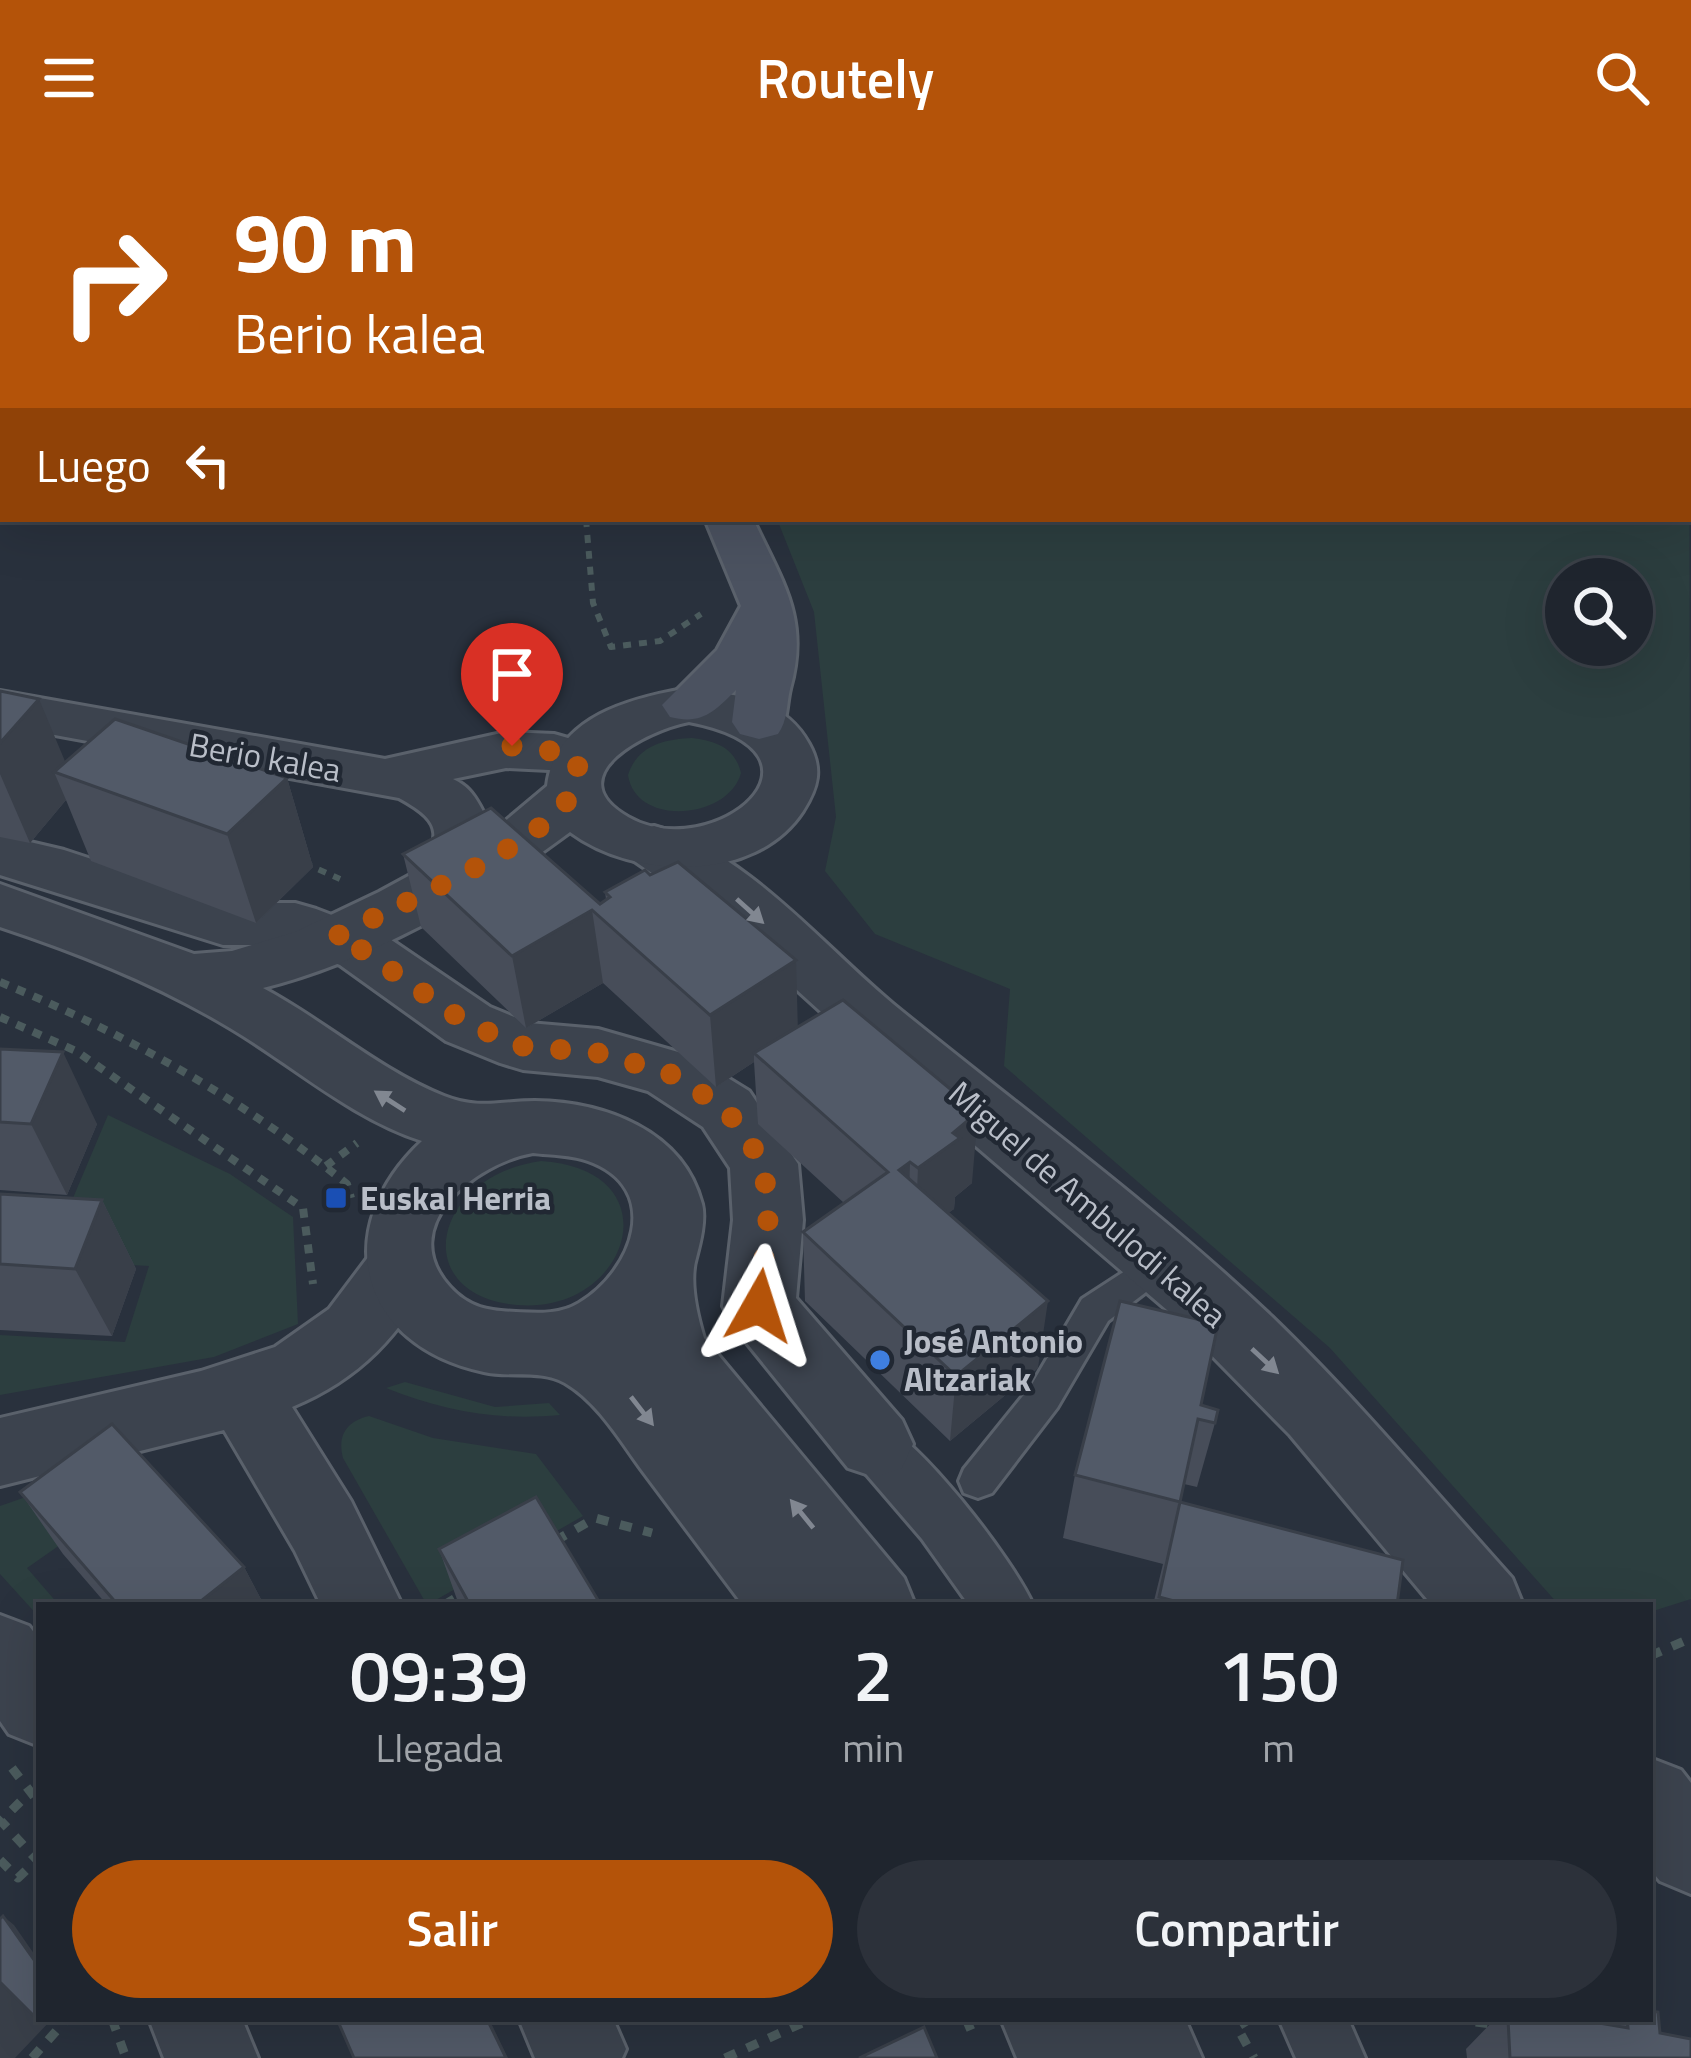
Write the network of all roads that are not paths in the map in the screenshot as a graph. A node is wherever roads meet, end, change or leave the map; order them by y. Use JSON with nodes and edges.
{"nodes":[{"id":1,"x":729,"y":522,"type":"edge"},
{"id":2,"x":766,"y":606,"type":"junction"},
{"id":3,"x":689,"y":705,"type":"junction"},
{"id":4,"x":0,"y":708,"type":"edge"},
{"id":5,"x":759,"y":722,"type":"junction"},
{"id":6,"x":577,"y":775,"type":"junction"},
{"id":7,"x":390,"y":776,"type":"junction"},
{"id":8,"x":518,"y":842,"type":"junction"},
{"id":9,"x":640,"y":843,"type":"junction"},
{"id":10,"x":0,"y":855,"type":"edge"},
{"id":11,"x":444,"y":880,"type":"junction"},
{"id":12,"x":0,"y":904,"type":"edge"},
{"id":13,"x":333,"y":938,"type":"junction"},
{"id":14,"x":0,"y":941,"type":"edge"},
{"id":15,"x":190,"y":977,"type":"junction"},
{"id":16,"x":294,"y":1036,"type":"junction"},
{"id":17,"x":500,"y":1133,"type":"junction"},
{"id":18,"x":385,"y":1230,"type":"junction"},
{"id":19,"x":1160,"y":1262,"type":"junction"},
{"id":20,"x":661,"y":1268,"type":"junction"},
{"id":21,"x":323,"y":1323,"type":"junction"},
{"id":22,"x":457,"y":1332,"type":"junction"},
{"id":23,"x":550,"y":1344,"type":"junction"},
{"id":24,"x":243,"y":1394,"type":"junction"},
{"id":25,"x":874,"y":1444,"type":"joint"},
{"id":26,"x":0,"y":1452,"type":"edge"},
{"id":27,"x":978,"y":1481,"type":"dead end"},
{"id":28,"x":361,"y":1602,"type":"edge"},
{"id":29,"x":790,"y":1602,"type":"edge"},
{"id":30,"x":873,"y":1602,"type":"edge"},
{"id":31,"x":1002,"y":1602,"type":"edge"},
{"id":32,"x":1480,"y":1602,"type":"edge"},
{"id":33,"x":0,"y":1654,"type":"edge"},
{"id":34,"x":36,"y":1701,"type":"edge"},
{"id":35,"x":1653,"y":1805,"type":"edge"},
{"id":36,"x":1691,"y":1850,"type":"edge"},
{"id":37,"x":196,"y":2022,"type":"edge"},
{"id":38,"x":1048,"y":2022,"type":"edge"},
{"id":39,"x":1137,"y":2022,"type":"edge"},
{"id":40,"x":1314,"y":2022,"type":"edge"},
{"id":41,"x":211,"y":2058,"type":"edge"},
{"id":42,"x":1066,"y":2058,"type":"edge"},
{"id":43,"x":1155,"y":2058,"type":"edge"},
{"id":44,"x":1331,"y":2058,"type":"edge"}],
"edges":[{"from":1,"to":2,"type":"main road"},
{"from":2,"to":3,"type":"main road"},
{"from":2,"to":5,"type":"main road"},
{"from":3,"to":5,"type":"street"},
{"from":3,"to":6,"type":"street"},
{"from":4,"to":7,"type":"street","name":"Berio kalea"},
{"from":5,"to":9,"type":"street"},
{"from":6,"to":7,"type":"street","name":"Berio kalea"},
{"from":6,"to":8,"type":"street"},
{"from":6,"to":9,"type":"street"},
{"from":7,"to":11,"type":"street","name":"Berio kalea"},
{"from":8,"to":9,"type":"street"},
{"from":8,"to":11,"type":"street"},
{"from":9,"to":19,"type":"street","name":"Miguel de Ambulodi kalea","one_way":true},
{"from":10,"to":13,"type":"street"},
{"from":11,"to":13,"type":"street"},
{"from":12,"to":15,"type":"street"},
{"from":13,"to":15,"type":"street"},
{"from":13,"to":16,"type":"street"},
{"from":13,"to":25,"type":"street"},
{"from":14,"to":18,"type":"street"},
{"from":15,"to":16,"type":"street"},
{"from":17,"to":16,"type":"street","one_way":true},
{"from":17,"to":18,"type":"street"},
{"from":17,"to":20,"type":"street"},
{"from":18,"to":21,"type":"street"},
{"from":18,"to":22,"type":"street"},
{"from":19,"to":27,"type":"lane"},
{"from":19,"to":32,"type":"street","name":"Miguel de Ambulodi kalea","one_way":true},
{"from":20,"to":23,"type":"street"},
{"from":30,"to":20,"type":"street","one_way":true},
{"from":21,"to":22,"type":"street"},
{"from":21,"to":24,"type":"street"},
{"from":22,"to":23,"type":"street"},
{"from":23,"to":29,"type":"street","one_way":true},
{"from":24,"to":26,"type":"street"},
{"from":24,"to":28,"type":"street"},
{"from":25,"to":31,"type":"street"},
{"from":33,"to":34,"type":"street"},
{"from":35,"to":36,"type":"street"},
{"from":37,"to":41,"type":"street"},
{"from":38,"to":42,"type":"street"},
{"from":39,"to":43,"type":"street"},
{"from":40,"to":44,"type":"street"}]}
